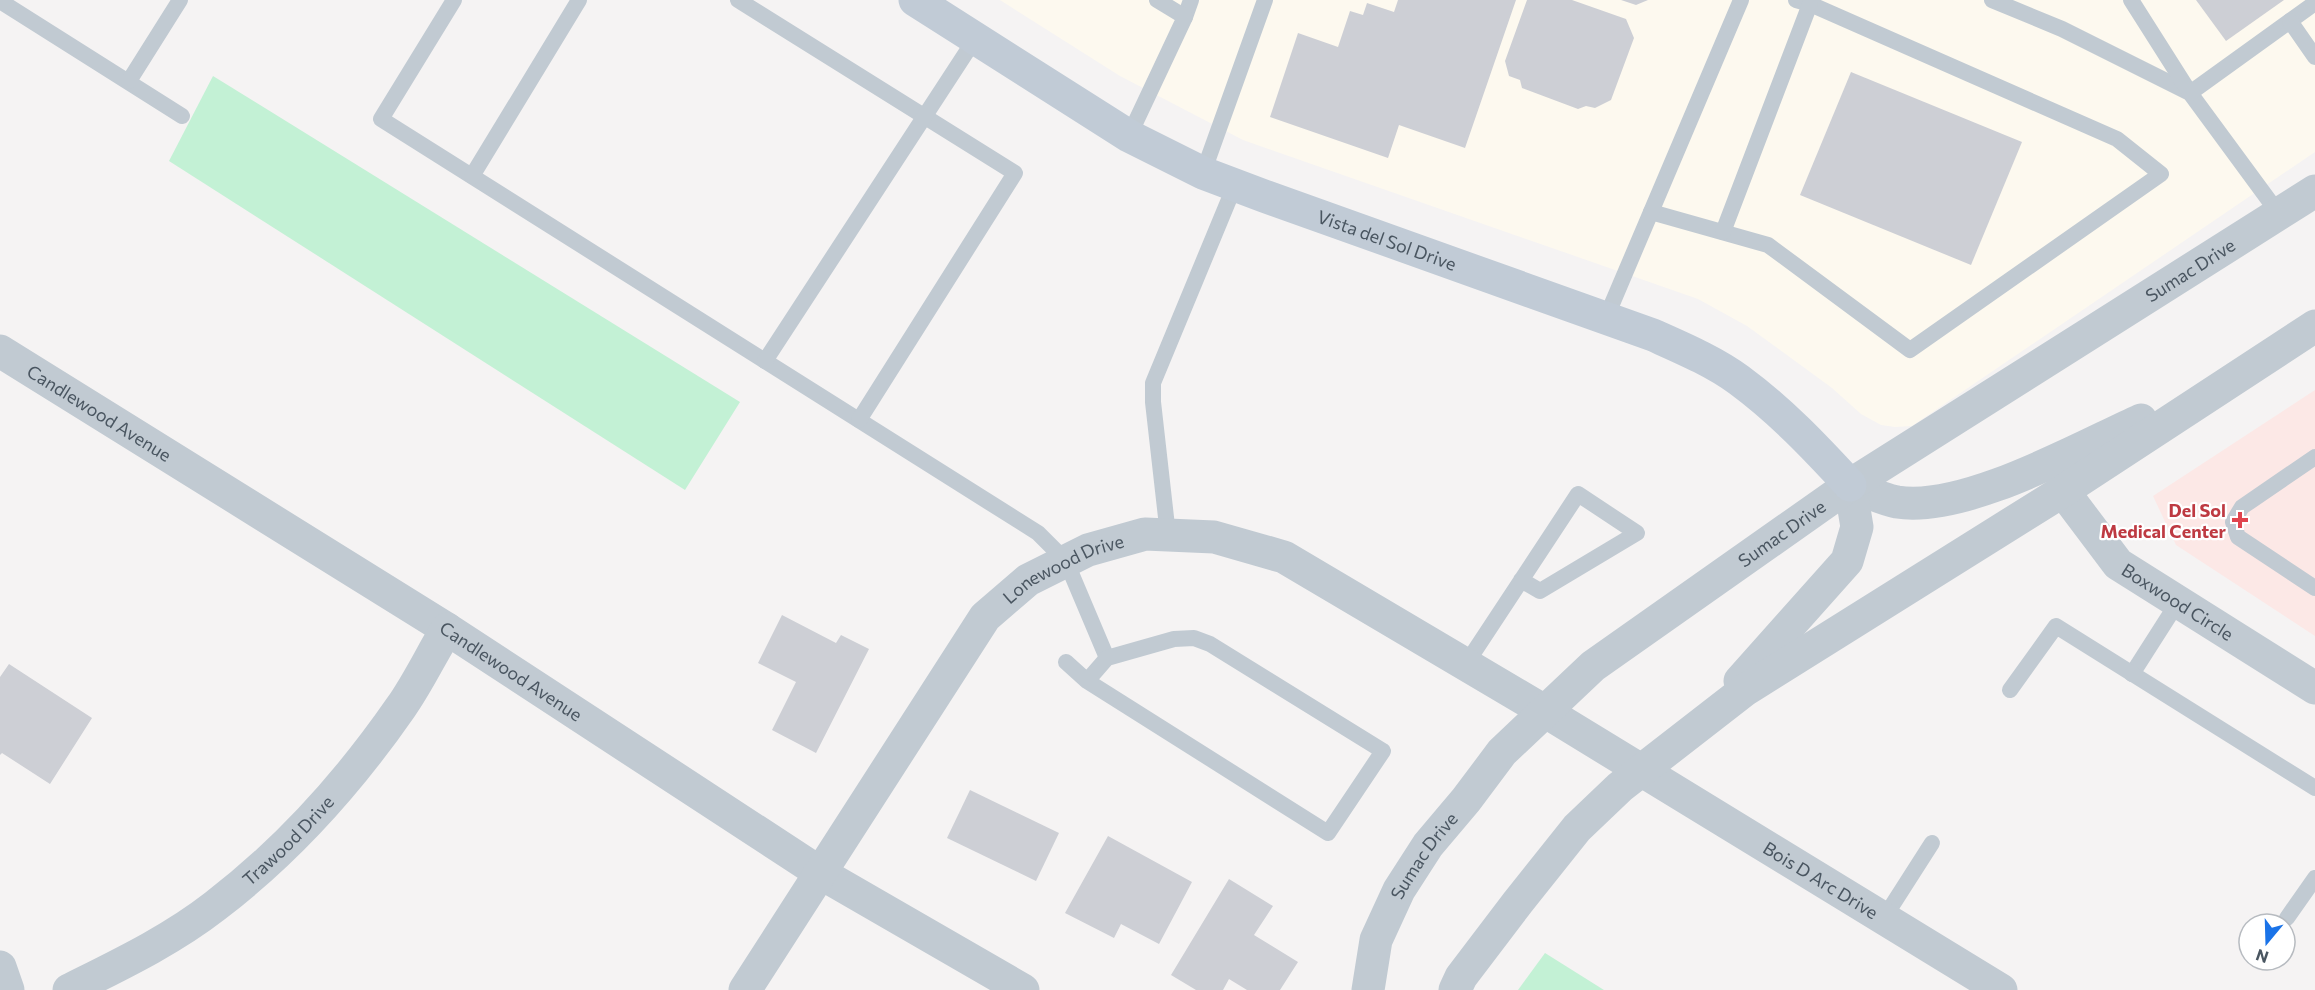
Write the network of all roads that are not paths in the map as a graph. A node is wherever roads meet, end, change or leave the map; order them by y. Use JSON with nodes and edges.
{"nodes":[{"id":1,"x":180,"y":0,"type":"edge"},
{"id":2,"x":454,"y":0,"type":"edge"},
{"id":3,"x":579,"y":0,"type":"edge"},
{"id":4,"x":738,"y":0,"type":"edge"},
{"id":5,"x":915,"y":0,"type":"edge"},
{"id":6,"x":1157,"y":0,"type":"edge"},
{"id":7,"x":1191,"y":0,"type":"edge"},
{"id":8,"x":1265,"y":0,"type":"edge"},
{"id":9,"x":1741,"y":0,"type":"edge"},
{"id":10,"x":1992,"y":0,"type":"edge"},
{"id":11,"x":2131,"y":0,"type":"edge"},
{"id":12,"x":0,"y":1,"type":"edge"},
{"id":13,"x":1803,"y":2,"type":"edge"},
{"id":14,"x":2315,"y":3,"type":"edge"},
{"id":15,"x":1185,"y":17,"type":"junction"},
{"id":16,"x":2290,"y":21,"type":"junction"},
{"id":17,"x":975,"y":39,"type":"junction"},
{"id":18,"x":2315,"y":57,"type":"edge"},
{"id":19,"x":129,"y":81,"type":"junction"},
{"id":20,"x":2190,"y":93,"type":"junction"},
{"id":21,"x":182,"y":116,"type":"dead end"},
{"id":22,"x":925,"y":116,"type":"junction"},
{"id":23,"x":1129,"y":136,"type":"junction"},
{"id":24,"x":1203,"y":172,"type":"junction"},
{"id":25,"x":472,"y":176,"type":"junction"},
{"id":26,"x":1235,"y":185,"type":"junction"},
{"id":27,"x":2315,"y":191,"type":"edge"},
{"id":28,"x":1651,"y":212,"type":"junction"},
{"id":29,"x":2279,"y":214,"type":"junction"},
{"id":30,"x":1723,"y":232,"type":"junction"},
{"id":31,"x":1606,"y":318,"type":"junction"},
{"id":32,"x":2315,"y":326,"type":"edge"},
{"id":33,"x":0,"y":351,"type":"edge"},
{"id":34,"x":765,"y":361,"type":"junction"},
{"id":35,"x":2241,"y":374,"type":"junction"},
{"id":36,"x":859,"y":420,"type":"junction"},
{"id":37,"x":2315,"y":457,"type":"edge"},
{"id":38,"x":1850,"y":485,"type":"junction"},
{"id":39,"x":2063,"y":490,"type":"junction"},
{"id":40,"x":1168,"y":535,"type":"junction"},
{"id":41,"x":1066,"y":561,"type":"junction"},
{"id":42,"x":1521,"y":580,"type":"junction"},
{"id":43,"x":2315,"y":588,"type":"edge"},
{"id":44,"x":2178,"y":602,"type":"junction"},
{"id":45,"x":447,"y":629,"type":"junction"},
{"id":46,"x":1107,"y":658,"type":"junction"},
{"id":47,"x":1066,"y":662,"type":"dead end"},
{"id":48,"x":1466,"y":664,"type":"junction"},
{"id":49,"x":2132,"y":674,"type":"junction"},
{"id":50,"x":1087,"y":681,"type":"junction"},
{"id":51,"x":2315,"y":688,"type":"edge"},
{"id":52,"x":2010,"y":690,"type":"dead end"},
{"id":53,"x":1546,"y":712,"type":"junction"},
{"id":54,"x":1701,"y":725,"type":"junction"},
{"id":55,"x":1642,"y":770,"type":"junction"},
{"id":56,"x":2315,"y":788,"type":"edge"},
{"id":57,"x":1932,"y":843,"type":"dead end"},
{"id":58,"x":822,"y":874,"type":"junction"},
{"id":59,"x":2315,"y":878,"type":"edge"},
{"id":60,"x":2292,"y":912,"type":"edge"},
{"id":61,"x":1884,"y":918,"type":"junction"},
{"id":62,"x":0,"y":967,"type":"edge"},
{"id":63,"x":8,"y":990,"type":"edge"},
{"id":64,"x":69,"y":990,"type":"edge"},
{"id":65,"x":745,"y":990,"type":"edge"},
{"id":66,"x":1023,"y":990,"type":"edge"},
{"id":67,"x":1368,"y":990,"type":"edge"},
{"id":68,"x":1455,"y":990,"type":"edge"},
{"id":69,"x":2001,"y":990,"type":"edge"}],
"edges":[{"from":1,"to":19,"type":"lane"},
{"from":2,"to":25,"type":"lane"},
{"from":3,"to":25,"type":"lane"},
{"from":4,"to":22,"type":"lane"},
{"from":5,"to":17,"type":"main road","name":"Vista del Sol Drive"},
{"from":6,"to":15,"type":"lane"},
{"from":7,"to":15,"type":"lane"},
{"from":8,"to":24,"type":"lane"},
{"from":9,"to":28,"type":"lane"},
{"from":10,"to":20,"type":"lane"},
{"from":11,"to":20,"type":"lane"},
{"from":12,"to":19,"type":"lane"},
{"from":13,"to":30,"type":"lane"},
{"from":13,"to":30,"type":"lane"},
{"from":14,"to":16,"type":"lane"},
{"from":15,"to":23,"type":"lane"},
{"from":16,"to":18,"type":"lane"},
{"from":16,"to":20,"type":"lane"},
{"from":17,"to":22,"type":"lane"},
{"from":17,"to":23,"type":"main road","name":"Vista del Sol Drive"},
{"from":19,"to":21,"type":"lane"},
{"from":20,"to":29,"type":"lane"},
{"from":22,"to":34,"type":"lane"},
{"from":22,"to":36,"type":"lane"},
{"from":23,"to":24,"type":"main road","name":"Vista del Sol Drive"},
{"from":24,"to":26,"type":"main road","name":"Vista del Sol Drive"},
{"from":25,"to":34,"type":"lane"},
{"from":26,"to":31,"type":"main road","name":"Vista del Sol Drive"},
{"from":26,"to":40,"type":"lane"},
{"from":27,"to":29,"type":"street","name":"Sumac Drive"},
{"from":28,"to":30,"type":"lane"},
{"from":28,"to":31,"type":"lane"},
{"from":29,"to":38,"type":"street","name":"Sumac Drive"},
{"from":31,"to":38,"type":"main road","name":"Vista del Sol Drive"},
{"from":32,"to":35,"type":"street"},
{"from":33,"to":45,"type":"street","name":"Candlewood Avenue"},
{"from":34,"to":36,"type":"lane"},
{"from":35,"to":38,"type":"street"},
{"from":35,"to":39,"type":"street"},
{"from":36,"to":41,"type":"lane"},
{"from":37,"to":43,"type":"lane"},
{"from":38,"to":53,"type":"street","name":"Sumac Drive"},
{"from":38,"to":54,"type":"street"},
{"from":39,"to":44,"type":"street","name":"Boxwood Circle"},
{"from":39,"to":54,"type":"street"},
{"from":40,"to":41,"type":"street","name":"Lonewood Drive"},
{"from":40,"to":48,"type":"street","name":"Lonewood Drive"},
{"from":41,"to":46,"type":"lane"},
{"from":41,"to":58,"type":"street","name":"Lonewood Drive"},
{"from":42,"to":42,"type":"lane"},
{"from":42,"to":48,"type":"lane"},
{"from":44,"to":49,"type":"lane"},
{"from":44,"to":51,"type":"street","name":"Boxwood Circle"},
{"from":45,"to":58,"type":"street","name":"Candlewood Avenue"},
{"from":45,"to":64,"type":"street","name":"Trawood Drive"},
{"from":46,"to":50,"type":"lane"},
{"from":46,"to":50,"type":"lane"},
{"from":47,"to":50,"type":"lane"},
{"from":48,"to":53,"type":"street","name":"Lonewood Drive"},
{"from":49,"to":52,"type":"lane"},
{"from":49,"to":56,"type":"lane"},
{"from":53,"to":55,"type":"street","name":"Bois D Arc Drive"},
{"from":53,"to":67,"type":"street","name":"Sumac Drive"},
{"from":54,"to":55,"type":"street"},
{"from":55,"to":61,"type":"street","name":"Bois D Arc Drive"},
{"from":55,"to":68,"type":"street"},
{"from":57,"to":61,"type":"lane"},
{"from":58,"to":65,"type":"street","name":"Lonewood Drive"},
{"from":58,"to":66,"type":"street","name":"Candlewood Avenue"},
{"from":59,"to":60,"type":"lane"},
{"from":61,"to":69,"type":"street","name":"Bois D Arc Drive"},
{"from":62,"to":63,"type":"street"}]}
